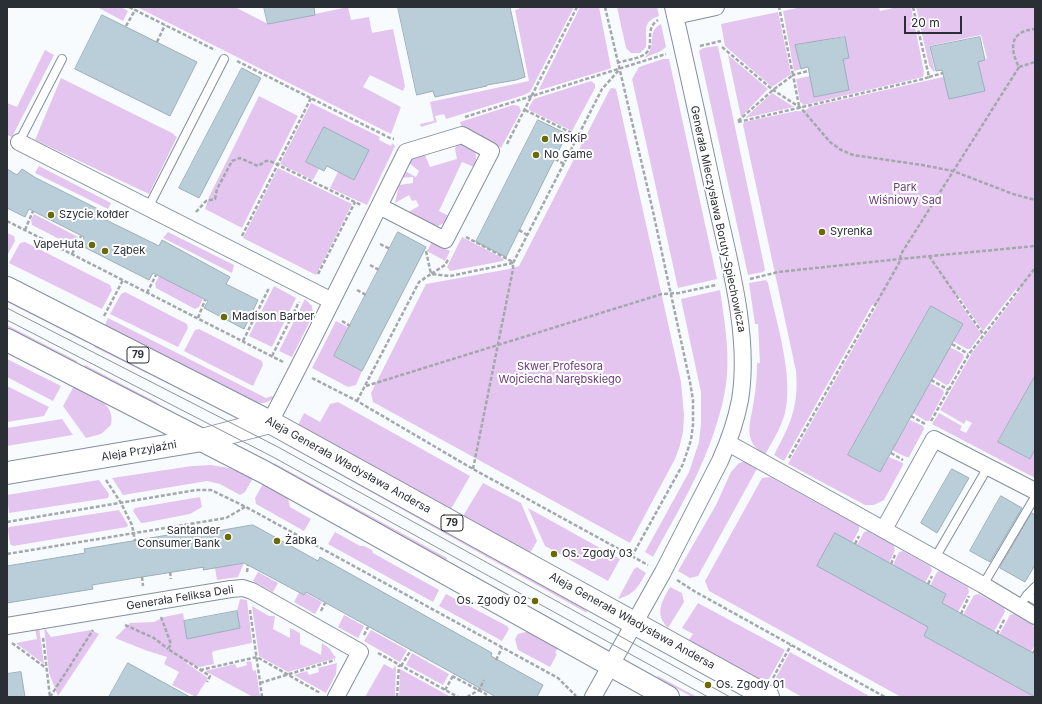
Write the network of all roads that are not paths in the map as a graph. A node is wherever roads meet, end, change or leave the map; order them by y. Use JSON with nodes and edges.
{"nodes":[{"id":1,"x":716,"y":7,"type":"edge"},
{"id":2,"x":670,"y":14,"type":"edge"},
{"id":3,"x":62,"y":59,"type":"dead end"},
{"id":4,"x":224,"y":59,"type":"dead end"},
{"id":5,"x":19,"y":142,"type":"joint"},
{"id":6,"x":379,"y":206,"type":"junction"},
{"id":7,"x":148,"y":208,"type":"junction"},
{"id":8,"x":7,"y":288,"type":"edge"},
{"id":9,"x":332,"y":301,"type":"junction"},
{"id":10,"x":7,"y":340,"type":"edge"},
{"id":11,"x":270,"y":422,"type":"junction"},
{"id":12,"x":202,"y":440,"type":"junction"},
{"id":13,"x":728,"y":443,"type":"junction"},
{"id":14,"x":988,"y":467,"type":"junction"},
{"id":15,"x":7,"y":473,"type":"edge"},
{"id":16,"x":1035,"y":491,"type":"edge"},
{"id":17,"x":1035,"y":497,"type":"edge"},
{"id":18,"x":884,"y":529,"type":"junction"},
{"id":19,"x":935,"y":558,"type":"junction"},
{"id":20,"x":983,"y":585,"type":"junction"},
{"id":21,"x":1035,"y":587,"type":"edge"},
{"id":22,"x":1035,"y":600,"type":"edge"},
{"id":23,"x":1017,"y":606,"type":"junction"},
{"id":24,"x":1035,"y":616,"type":"edge"},
{"id":25,"x":635,"y":623,"type":"junction"},
{"id":26,"x":9,"y":632,"type":"edge"},
{"id":27,"x":610,"y":666,"type":"junction"},
{"id":28,"x":770,"y":689,"type":"edge"},
{"id":29,"x":329,"y":696,"type":"edge"},
{"id":30,"x":593,"y":697,"type":"edge"},
{"id":31,"x":668,"y":697,"type":"edge"}],
"edges":[{"from":1,"to":2,"type":"street"},
{"from":2,"to":13,"type":"street","name":"Generała Mieczysława Boruty-Spiechowicza"},
{"from":3,"to":5,"type":"lane"},
{"from":4,"to":7,"type":"lane"},
{"from":5,"to":7,"type":"street"},
{"from":6,"to":6,"type":"street"},
{"from":6,"to":9,"type":"street"},
{"from":7,"to":9,"type":"street"},
{"from":8,"to":11,"type":"main road","name":"Aleja Generała Władysława Andersa","number":"79"},
{"from":9,"to":11,"type":"street"},
{"from":10,"to":12,"type":"main road"},
{"from":11,"to":12,"type":"main road","name":"Aleja Przyjaźni"},
{"from":11,"to":25,"type":"main road","name":"Aleja Generała Władysława Andersa","number":"79"},
{"from":12,"to":15,"type":"main road","name":"Aleja Przyjaźni"},
{"from":12,"to":27,"type":"main road"},
{"from":13,"to":18,"type":"street"},
{"from":13,"to":25,"type":"street","name":"Generała Mieczysława Boruty-Spiechowicza"},
{"from":14,"to":16,"type":"street"},
{"from":14,"to":18,"type":"street"},
{"from":14,"to":19,"type":"lane"},
{"from":17,"to":20,"type":"lane"},
{"from":18,"to":19,"type":"street"},
{"from":19,"to":20,"type":"street"},
{"from":20,"to":23,"type":"street"},
{"from":21,"to":23,"type":"lane"},
{"from":22,"to":23,"type":"lane"},
{"from":23,"to":24,"type":"street"},
{"from":25,"to":27,"type":"street","name":"Generała Mieczysława Boruty-Spiechowicza"},
{"from":25,"to":28,"type":"main road","name":"Aleja Generała Władysława Andersa","number":"79"},
{"from":26,"to":29,"type":"street","name":"Generała Feliksa Deli"},
{"from":27,"to":30,"type":"street","name":"Generała Mieczysława Boruty-Spiechowicza"},
{"from":27,"to":31,"type":"main road"}]}
